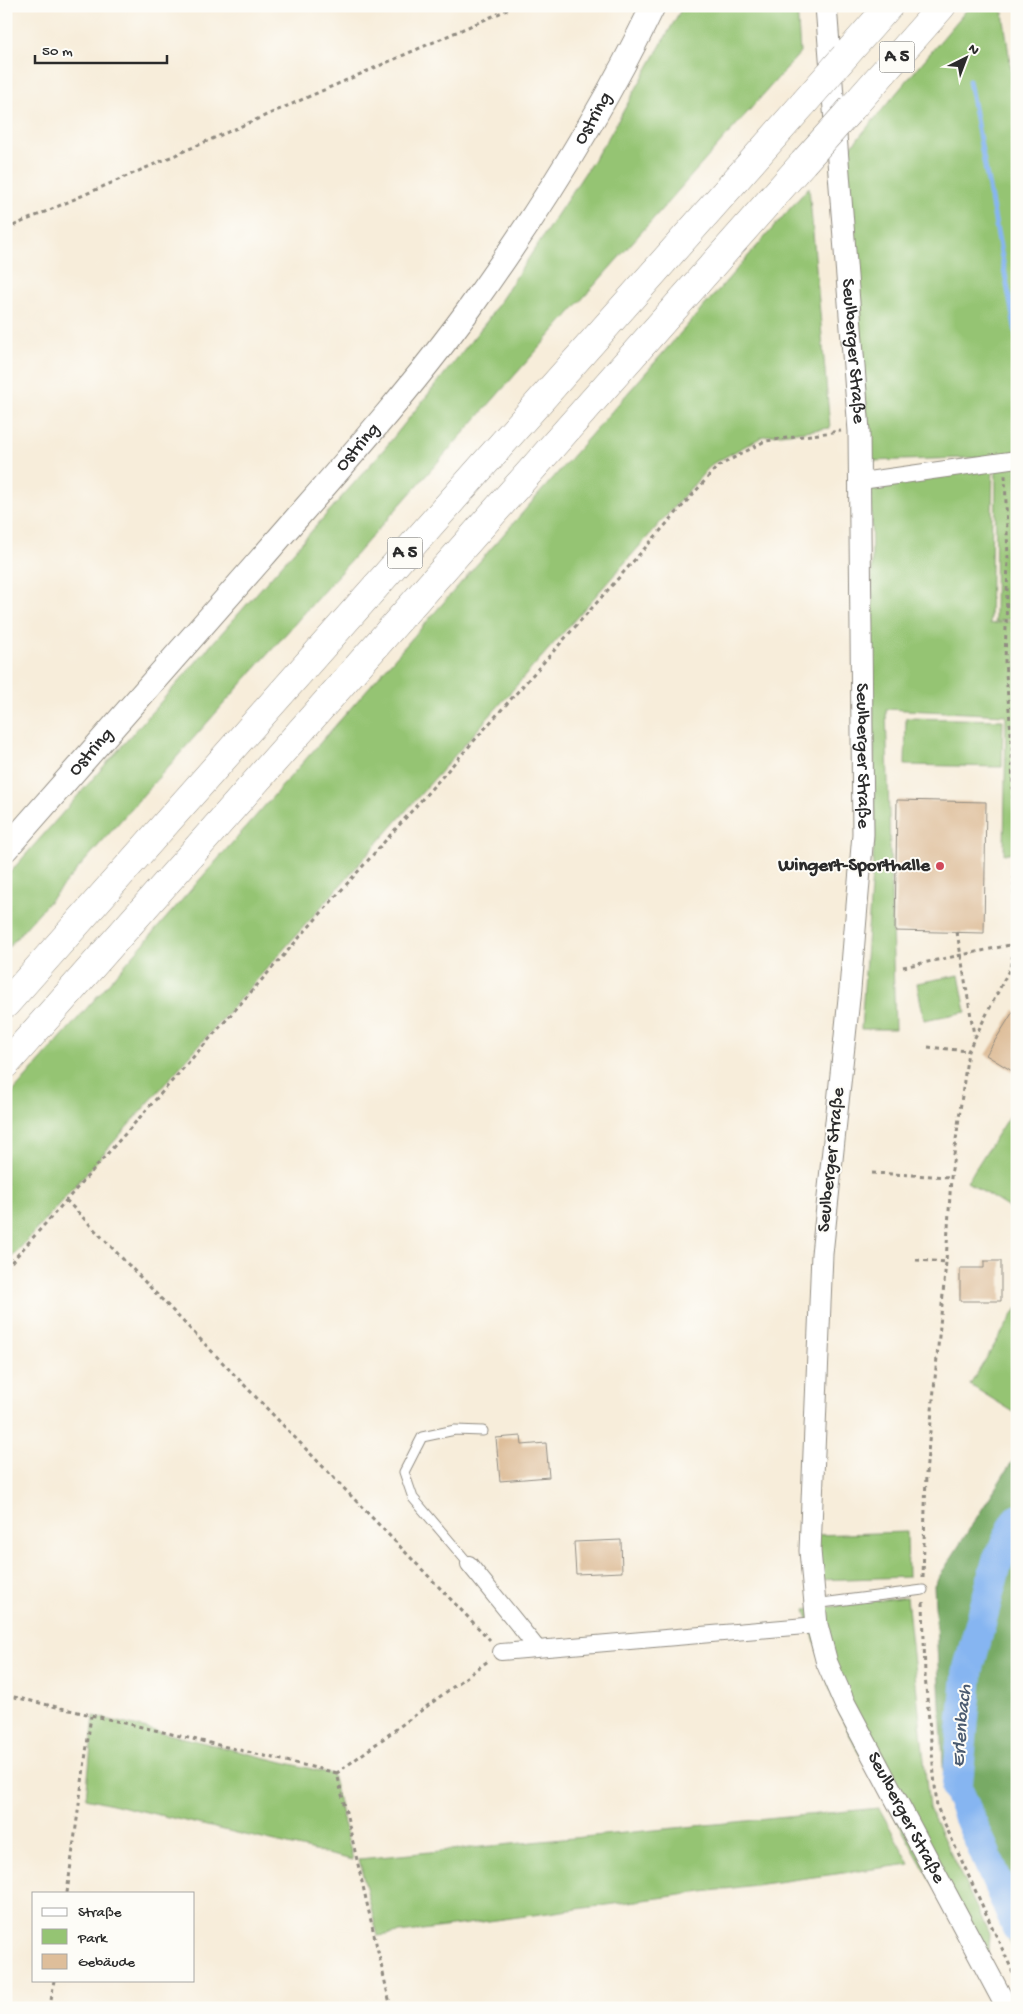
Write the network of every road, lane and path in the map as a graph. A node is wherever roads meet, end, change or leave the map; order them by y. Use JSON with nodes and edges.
{"nodes":[{"id":1,"x":516,"y":6,"type":"edge"},
{"id":2,"x":653,"y":6,"type":"edge"},
{"id":3,"x":826,"y":6,"type":"edge"},
{"id":4,"x":889,"y":6,"type":"edge"},
{"id":5,"x":942,"y":6,"type":"edge"},
{"id":6,"x":6,"y":229,"type":"edge"},
{"id":7,"x":846,"y":431,"type":"dead end"},
{"id":8,"x":1011,"y":459,"type":"edge"},
{"id":9,"x":861,"y":481,"type":"junction"},
{"id":10,"x":6,"y":849,"type":"edge"},
{"id":11,"x":957,"y":932,"type":"dead end"},
{"id":12,"x":1016,"y":944,"type":"junction"},
{"id":13,"x":961,"y":955,"type":"junction"},
{"id":14,"x":903,"y":967,"type":"dead end"},
{"id":15,"x":6,"y":1004,"type":"edge"},
{"id":16,"x":974,"y":1035,"type":"junction"},
{"id":17,"x":928,"y":1047,"type":"dead end"},
{"id":18,"x":968,"y":1051,"type":"junction"},
{"id":19,"x":6,"y":1064,"type":"edge"},
{"id":20,"x":872,"y":1173,"type":"dead end"},
{"id":21,"x":951,"y":1177,"type":"junction"},
{"id":22,"x":66,"y":1200,"type":"junction"},
{"id":23,"x":916,"y":1260,"type":"dead end"},
{"id":24,"x":946,"y":1262,"type":"junction"},
{"id":25,"x":6,"y":1268,"type":"edge"},
{"id":26,"x":483,"y":1432,"type":"dead end"},
{"id":27,"x":469,"y":1564,"type":"joint"},
{"id":28,"x":923,"y":1590,"type":"junction"},
{"id":29,"x":815,"y":1615,"type":"junction"},
{"id":30,"x":537,"y":1648,"type":"junction"},
{"id":31,"x":501,"y":1652,"type":"junction"},
{"id":32,"x":6,"y":1695,"type":"edge"},
{"id":33,"x":91,"y":1716,"type":"junction"},
{"id":34,"x":337,"y":1773,"type":"junction"},
{"id":35,"x":67,"y":1892,"type":"edge"},
{"id":36,"x":1017,"y":1981,"type":"edge"},
{"id":37,"x":54,"y":1982,"type":"edge"},
{"id":38,"x":50,"y":2008,"type":"edge"},
{"id":39,"x":392,"y":2008,"type":"edge"},
{"id":40,"x":1006,"y":2008,"type":"edge"}],
"edges":[{"from":1,"to":6,"type":"path"},
{"from":2,"to":10,"type":"main road","name":"Ostring"},
{"from":3,"to":9,"type":"street","name":"Seulberger Straße"},
{"from":4,"to":15,"type":"highway","number":"A 5","bridge":true},
{"from":5,"to":19,"type":"highway","number":"A 5","bridge":true},
{"from":7,"to":22,"type":"path"},
{"from":8,"to":9,"type":"street"},
{"from":8,"to":12,"type":"path"},
{"from":9,"to":29,"type":"street","name":"Seulberger Straße"},
{"from":11,"to":13,"type":"path"},
{"from":12,"to":13,"type":"path"},
{"from":12,"to":16,"type":"path"},
{"from":13,"to":14,"type":"path"},
{"from":13,"to":16,"type":"path"},
{"from":16,"to":18,"type":"path"},
{"from":17,"to":18,"type":"path"},
{"from":18,"to":21,"type":"path"},
{"from":20,"to":21,"type":"path"},
{"from":21,"to":24,"type":"path"},
{"from":22,"to":25,"type":"path"},
{"from":22,"to":31,"type":"path"},
{"from":23,"to":24,"type":"path"},
{"from":24,"to":28,"type":"path"},
{"from":26,"to":27,"type":"lane"},
{"from":27,"to":30,"type":"street"},
{"from":28,"to":29,"type":"lane"},
{"from":28,"to":36,"type":"path"},
{"from":29,"to":30,"type":"street"},
{"from":29,"to":40,"type":"street","name":"Seulberger Straße"},
{"from":30,"to":31,"type":"street"},
{"from":31,"to":34,"type":"path"},
{"from":32,"to":33,"type":"path"},
{"from":33,"to":34,"type":"path"},
{"from":33,"to":35,"type":"path"},
{"from":34,"to":39,"type":"path"},
{"from":37,"to":38,"type":"path"}]}
